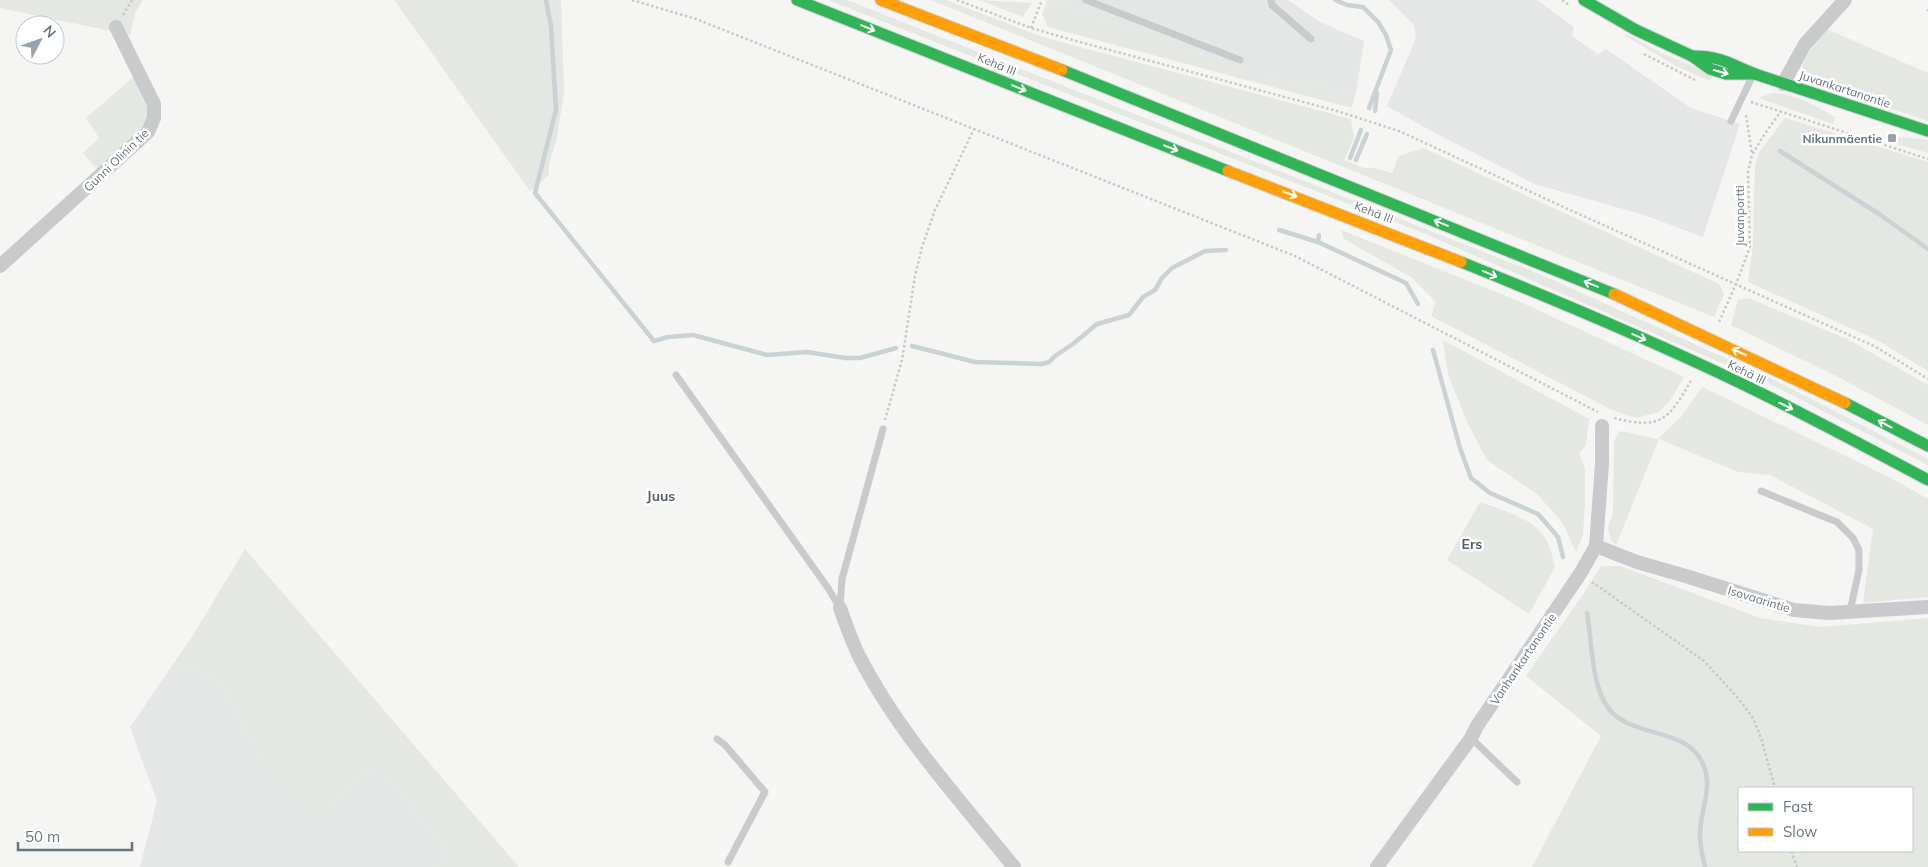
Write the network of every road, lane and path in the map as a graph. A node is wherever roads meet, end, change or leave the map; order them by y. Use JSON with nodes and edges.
{"nodes":[{"id":1,"x":632,"y":0,"type":"edge"},
{"id":2,"x":881,"y":0,"type":"edge"},
{"id":3,"x":956,"y":0,"type":"edge"},
{"id":4,"x":1042,"y":0,"type":"edge"},
{"id":5,"x":1086,"y":0,"type":"edge"},
{"id":6,"x":1271,"y":0,"type":"edge"},
{"id":7,"x":1584,"y":0,"type":"edge"},
{"id":8,"x":1845,"y":0,"type":"edge"},
{"id":9,"x":793,"y":1,"type":"edge"},
{"id":10,"x":116,"y":27,"type":"dead end"},
{"id":11,"x":1031,"y":28,"type":"junction"},
{"id":12,"x":1310,"y":39,"type":"dead end"},
{"id":13,"x":1240,"y":60,"type":"dead end"},
{"id":14,"x":1754,"y":74,"type":"junction"},
{"id":15,"x":1784,"y":84,"type":"junction"},
{"id":16,"x":1742,"y":99,"type":"junction"},
{"id":17,"x":1781,"y":111,"type":"dead end"},
{"id":18,"x":1731,"y":122,"type":"dead end"},
{"id":19,"x":974,"y":129,"type":"junction"},
{"id":20,"x":1928,"y":130,"type":"edge"},
{"id":21,"x":1752,"y":155,"type":"junction"},
{"id":22,"x":0,"y":266,"type":"edge"},
{"id":23,"x":1736,"y":284,"type":"junction"},
{"id":24,"x":1719,"y":323,"type":"dead end"},
{"id":25,"x":676,"y":375,"type":"dead end"},
{"id":26,"x":1928,"y":379,"type":"edge"},
{"id":27,"x":1692,"y":380,"type":"dead end"},
{"id":28,"x":1605,"y":419,"type":"junction"},
{"id":29,"x":883,"y":429,"type":"joint"},
{"id":30,"x":1928,"y":446,"type":"edge"},
{"id":31,"x":1928,"y":480,"type":"edge"},
{"id":32,"x":1760,"y":491,"type":"dead end"},
{"id":33,"x":1596,"y":546,"type":"junction"},
{"id":34,"x":1580,"y":574,"type":"junction"},
{"id":35,"x":1928,"y":607,"type":"edge"},
{"id":36,"x":840,"y":608,"type":"junction"},
{"id":37,"x":1850,"y":611,"type":"junction"},
{"id":38,"x":1471,"y":738,"type":"junction"},
{"id":39,"x":717,"y":739,"type":"dead end"},
{"id":40,"x":1517,"y":782,"type":"dead end"},
{"id":41,"x":1775,"y":787,"type":"edge"},
{"id":42,"x":1791,"y":852,"type":"edge"},
{"id":43,"x":728,"y":862,"type":"dead end"},
{"id":44,"x":1014,"y":867,"type":"edge"},
{"id":45,"x":1377,"y":867,"type":"edge"},
{"id":46,"x":1797,"y":867,"type":"edge"}],
"edges":[{"from":1,"to":19,"type":"path"},
{"from":30,"to":2,"type":"main road","name":"Kehä III","one_way":true},
{"from":3,"to":11,"type":"path"},
{"from":4,"to":11,"type":"path"},
{"from":5,"to":13,"type":"lane"},
{"from":6,"to":12,"type":"lane"},
{"from":7,"to":14,"type":"main road","name":"Juvankartanontie"},
{"from":8,"to":15,"type":"street"},
{"from":9,"to":31,"type":"main road","name":"Kehä III","one_way":true},
{"from":10,"to":22,"type":"street","name":"Gunni Olinin tie"},
{"from":11,"to":23,"type":"path"},
{"from":14,"to":15,"type":"main road","name":"Juvankartanontie"},
{"from":14,"to":16,"type":"lane"},
{"from":15,"to":20,"type":"main road","name":"Juvankartanontie"},
{"from":16,"to":18,"type":"lane"},
{"from":16,"to":21,"type":"path"},
{"from":17,"to":21,"type":"path","name":"Juvanportti"},
{"from":19,"to":28,"type":"path"},
{"from":19,"to":29,"type":"path"},
{"from":21,"to":23,"type":"path","name":"Juvanportti"},
{"from":23,"to":24,"type":"path","name":"Juvanportti"},
{"from":23,"to":26,"type":"path"},
{"from":25,"to":36,"type":"lane"},
{"from":27,"to":28,"type":"path"},
{"from":28,"to":33,"type":"street","name":"Vanhankartanontie"},
{"from":29,"to":36,"type":"lane"},
{"from":32,"to":37,"type":"lane"},
{"from":33,"to":34,"type":"street","name":"Vanhankartanontie"},
{"from":33,"to":37,"type":"street","name":"Isovaarintie"},
{"from":34,"to":38,"type":"street","name":"Vanhankartanontie"},
{"from":34,"to":41,"type":"path"},
{"from":35,"to":37,"type":"street","name":"Isovaarintie"},
{"from":36,"to":44,"type":"street"},
{"from":38,"to":40,"type":"lane"},
{"from":38,"to":45,"type":"street","name":"Vanhankartanontie"},
{"from":39,"to":43,"type":"lane"},
{"from":42,"to":46,"type":"path"}]}
